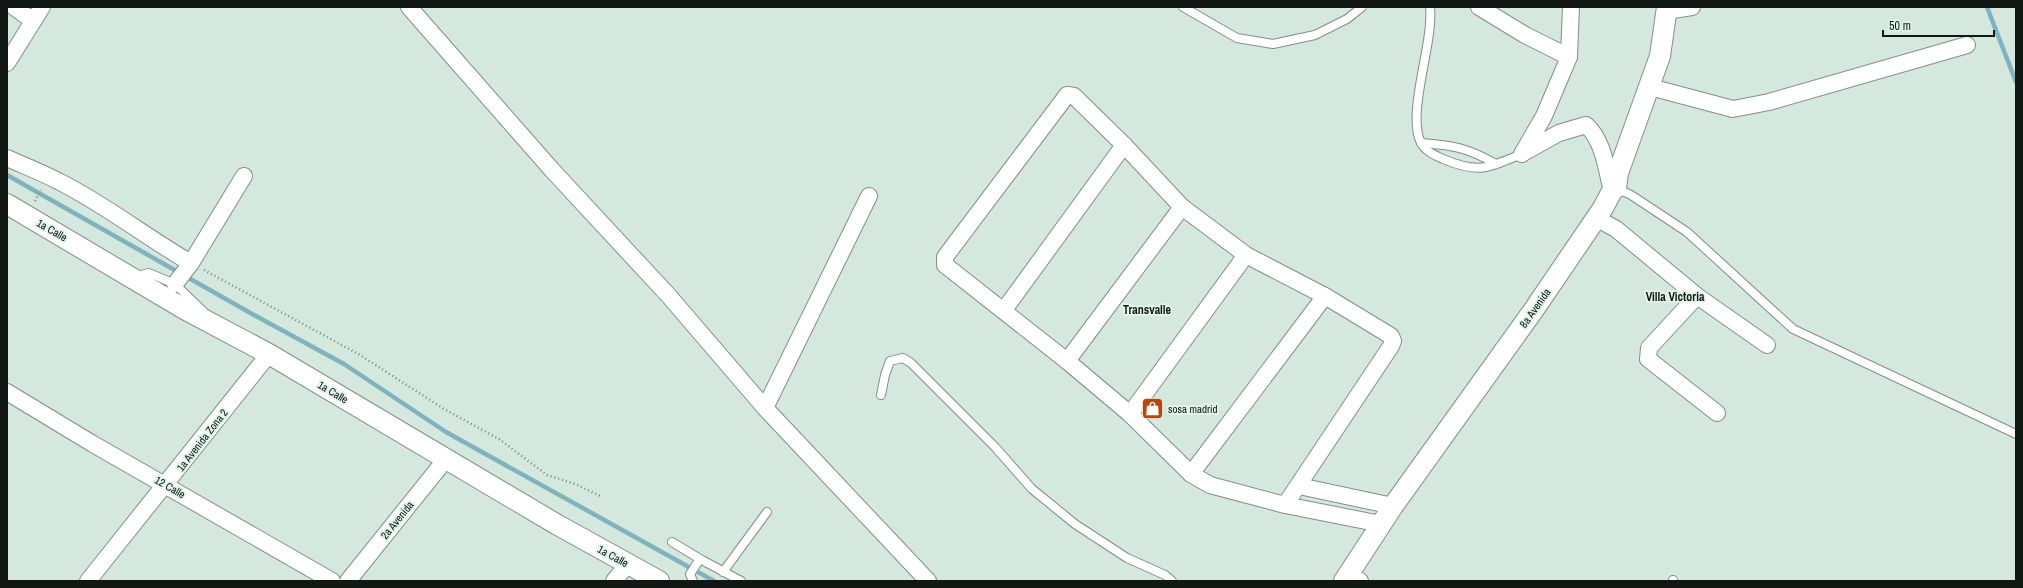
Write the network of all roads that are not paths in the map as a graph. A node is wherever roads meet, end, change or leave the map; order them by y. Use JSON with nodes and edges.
{"nodes":[{"id":1,"x":14,"y":7,"type":"edge"},
{"id":2,"x":42,"y":7,"type":"edge"},
{"id":3,"x":409,"y":7,"type":"edge"},
{"id":4,"x":1183,"y":7,"type":"edge"},
{"id":5,"x":1362,"y":7,"type":"edge"},
{"id":6,"x":1430,"y":7,"type":"edge"},
{"id":7,"x":1479,"y":7,"type":"edge"},
{"id":8,"x":1571,"y":7,"type":"edge"},
{"id":9,"x":1692,"y":7,"type":"edge"},
{"id":10,"x":1667,"y":9,"type":"edge"},
{"id":11,"x":33,"y":21,"type":"junction"},
{"id":12,"x":1967,"y":45,"type":"dead end"},
{"id":13,"x":1569,"y":57,"type":"junction"},
{"id":14,"x":7,"y":64,"type":"edge"},
{"id":15,"x":1650,"y":87,"type":"junction"},
{"id":16,"x":1421,"y":143,"type":"junction"},
{"id":17,"x":1124,"y":145,"type":"junction"},
{"id":18,"x":1522,"y":154,"type":"junction"},
{"id":19,"x":7,"y":158,"type":"edge"},
{"id":20,"x":1496,"y":164,"type":"junction"},
{"id":21,"x":244,"y":176,"type":"dead end"},
{"id":22,"x":1614,"y":189,"type":"junction"},
{"id":23,"x":869,"y":196,"type":"dead end"},
{"id":24,"x":7,"y":204,"type":"edge"},
{"id":25,"x":1182,"y":207,"type":"junction"},
{"id":26,"x":1596,"y":218,"type":"junction"},
{"id":27,"x":1246,"y":255,"type":"junction"},
{"id":28,"x":189,"y":266,"type":"junction"},
{"id":29,"x":130,"y":278,"type":"junction"},
{"id":30,"x":175,"y":284,"type":"junction"},
{"id":31,"x":1325,"y":296,"type":"junction"},
{"id":32,"x":1697,"y":296,"type":"junction"},
{"id":33,"x":1004,"y":310,"type":"junction"},
{"id":34,"x":215,"y":325,"type":"junction"},
{"id":35,"x":1767,"y":345,"type":"dead end"},
{"id":36,"x":269,"y":354,"type":"junction"},
{"id":37,"x":1067,"y":361,"type":"junction"},
{"id":38,"x":7,"y":392,"type":"edge"},
{"id":39,"x":880,"y":395,"type":"dead end"},
{"id":40,"x":765,"y":408,"type":"junction"},
{"id":41,"x":1717,"y":413,"type":"dead end"},
{"id":42,"x":1130,"y":414,"type":"junction"},
{"id":43,"x":2016,"y":434,"type":"edge"},
{"id":44,"x":446,"y":459,"type":"junction"},
{"id":45,"x":1191,"y":474,"type":"junction"},
{"id":46,"x":166,"y":485,"type":"junction"},
{"id":47,"x":1299,"y":486,"type":"junction"},
{"id":48,"x":1285,"y":506,"type":"junction"},
{"id":49,"x":1393,"y":506,"type":"junction"},
{"id":50,"x":767,"y":512,"type":"dead end"},
{"id":51,"x":1381,"y":524,"type":"junction"},
{"id":52,"x":672,"y":542,"type":"dead end"},
{"id":53,"x":698,"y":561,"type":"junction"},
{"id":54,"x":628,"y":564,"type":"junction"},
{"id":55,"x":723,"y":572,"type":"junction"},
{"id":56,"x":691,"y":577,"type":"edge"},
{"id":57,"x":1351,"y":579,"type":"edge"},
{"id":58,"x":88,"y":581,"type":"edge"},
{"id":59,"x":332,"y":581,"type":"edge"},
{"id":60,"x":348,"y":581,"type":"edge"},
{"id":61,"x":614,"y":581,"type":"edge"},
{"id":62,"x":659,"y":581,"type":"edge"},
{"id":63,"x":741,"y":581,"type":"edge"},
{"id":64,"x":928,"y":581,"type":"edge"},
{"id":65,"x":1172,"y":581,"type":"edge"}],
"edges":[{"from":1,"to":11,"type":"street"},
{"from":2,"to":11,"type":"street"},
{"from":3,"to":40,"type":"street"},
{"from":4,"to":5,"type":"lane"},
{"from":6,"to":16,"type":"lane"},
{"from":7,"to":13,"type":"street"},
{"from":8,"to":13,"type":"street"},
{"from":9,"to":10,"type":"street"},
{"from":10,"to":15,"type":"street","name":"8a Avenida"},
{"from":11,"to":14,"type":"street"},
{"from":12,"to":15,"type":"street"},
{"from":13,"to":18,"type":"street"},
{"from":15,"to":22,"type":"street","name":"8a Avenida"},
{"from":16,"to":20,"type":"lane"},
{"from":16,"to":20,"type":"lane"},
{"from":17,"to":25,"type":"street"},
{"from":17,"to":33,"type":"street"},
{"from":17,"to":33,"type":"street"},
{"from":18,"to":20,"type":"lane"},
{"from":18,"to":22,"type":"street"},
{"from":19,"to":28,"type":"street"},
{"from":21,"to":28,"type":"street"},
{"from":22,"to":26,"type":"street","name":"8a Avenida"},
{"from":22,"to":43,"type":"lane"},
{"from":23,"to":40,"type":"street"},
{"from":24,"to":29,"type":"street","name":"1a Calle"},
{"from":25,"to":27,"type":"street"},
{"from":25,"to":37,"type":"street"},
{"from":26,"to":32,"type":"street"},
{"from":26,"to":49,"type":"street","name":"8a Avenida"},
{"from":27,"to":31,"type":"street"},
{"from":27,"to":42,"type":"street"},
{"from":28,"to":30,"type":"street"},
{"from":29,"to":30,"type":"lane"},
{"from":29,"to":34,"type":"street","name":"1a Calle"},
{"from":30,"to":34,"type":"lane"},
{"from":31,"to":45,"type":"street"},
{"from":31,"to":47,"type":"street"},
{"from":32,"to":35,"type":"street"},
{"from":32,"to":41,"type":"street"},
{"from":33,"to":37,"type":"street"},
{"from":34,"to":36,"type":"street","name":"1a Calle"},
{"from":36,"to":44,"type":"street","name":"1a Calle"},
{"from":36,"to":46,"type":"street","name":"1a Avenida Zona 2"},
{"from":37,"to":42,"type":"street"},
{"from":38,"to":46,"type":"street","name":"12 Calle"},
{"from":39,"to":65,"type":"lane"},
{"from":40,"to":64,"type":"street"},
{"from":42,"to":45,"type":"street"},
{"from":44,"to":54,"type":"street","name":"1a Calle"},
{"from":44,"to":60,"type":"street","name":"2a Avenida"},
{"from":45,"to":48,"type":"street"},
{"from":46,"to":58,"type":"street","name":"1a Avenida Zona 2"},
{"from":46,"to":59,"type":"street","name":"12 Calle"},
{"from":47,"to":48,"type":"street"},
{"from":47,"to":49,"type":"street"},
{"from":48,"to":51,"type":"street"},
{"from":49,"to":51,"type":"street","name":"8a Avenida"},
{"from":50,"to":55,"type":"lane"},
{"from":51,"to":57,"type":"street","name":"8a Avenida"},
{"from":52,"to":53,"type":"lane"},
{"from":53,"to":55,"type":"lane"},
{"from":53,"to":56,"type":"lane"},
{"from":54,"to":61,"type":"street"},
{"from":54,"to":62,"type":"street","name":"1a Calle"},
{"from":55,"to":63,"type":"lane"}]}
